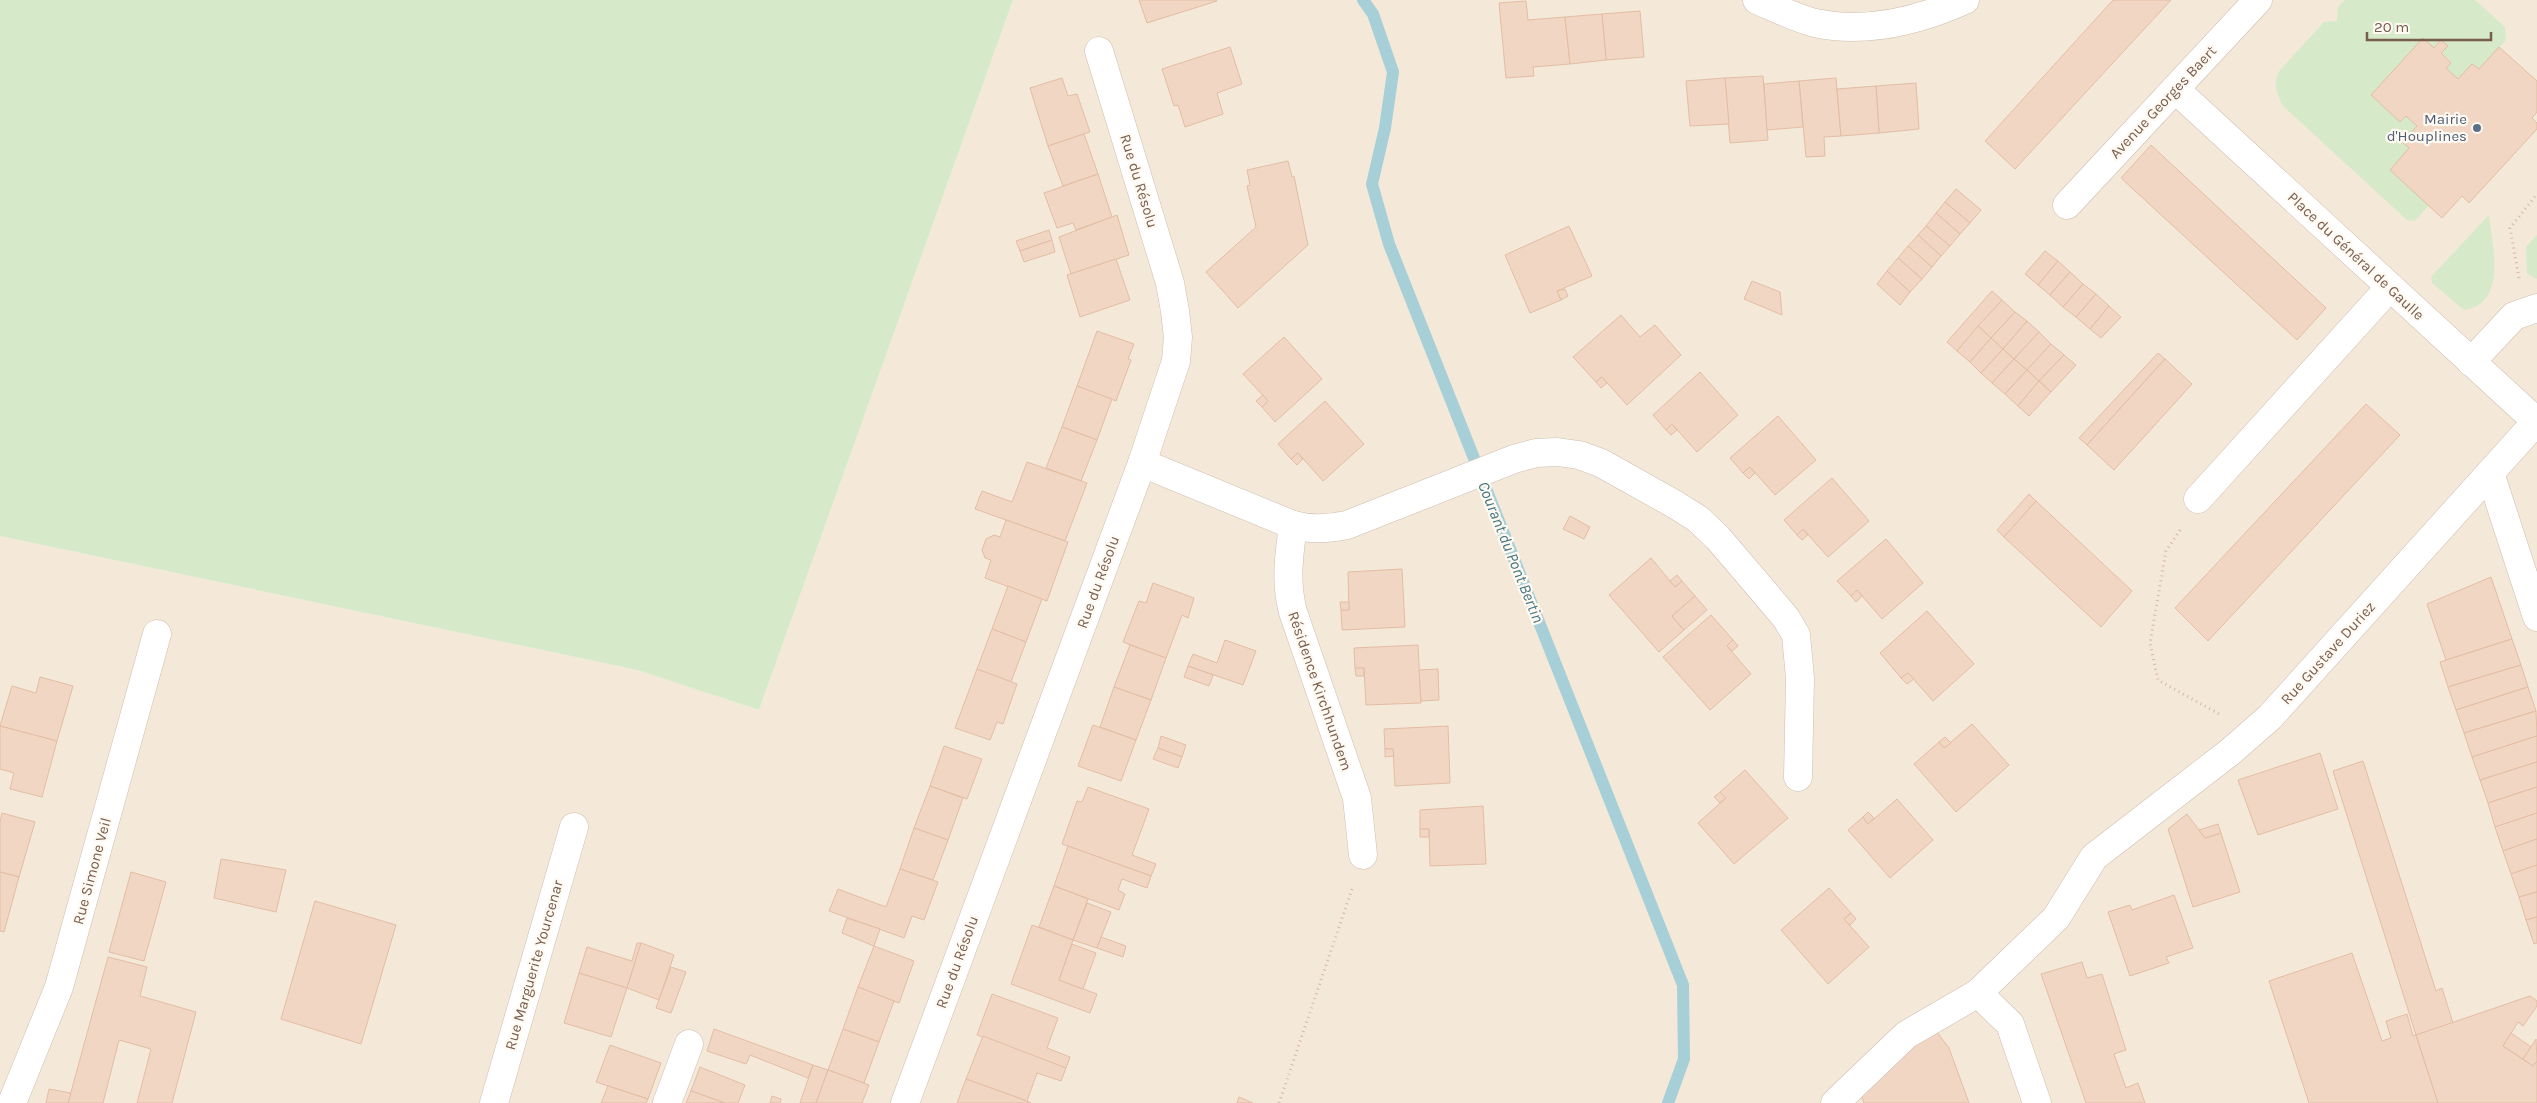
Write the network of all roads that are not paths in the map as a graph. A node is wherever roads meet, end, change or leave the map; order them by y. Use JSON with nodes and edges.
{"nodes":[{"id":1,"x":1757,"y":0,"type":"edge"},
{"id":2,"x":1965,"y":0,"type":"edge"},
{"id":3,"x":2258,"y":0,"type":"edge"},
{"id":4,"x":1099,"y":51,"type":"dead end"},
{"id":5,"x":2175,"y":89,"type":"junction"},
{"id":6,"x":2067,"y":205,"type":"dead end"},
{"id":7,"x":2390,"y":287,"type":"junction"},
{"id":8,"x":2531,"y":309,"type":"edge"},
{"id":9,"x":2471,"y":362,"type":"junction"},
{"id":10,"x":2537,"y":422,"type":"edge"},
{"id":11,"x":1142,"y":464,"type":"junction"},
{"id":12,"x":2490,"y":473,"type":"junction"},
{"id":13,"x":2198,"y":500,"type":"road end"},
{"id":14,"x":1293,"y":525,"type":"junction"},
{"id":15,"x":2537,"y":617,"type":"edge"},
{"id":16,"x":157,"y":634,"type":"dead end"},
{"id":17,"x":1798,"y":777,"type":"dead end"},
{"id":18,"x":574,"y":827,"type":"dead end"},
{"id":19,"x":1363,"y":855,"type":"road end"},
{"id":20,"x":1978,"y":993,"type":"junction"},
{"id":21,"x":689,"y":1044,"type":"dead end"},
{"id":22,"x":12,"y":1103,"type":"edge"},
{"id":23,"x":494,"y":1103,"type":"edge"},
{"id":24,"x":667,"y":1103,"type":"edge"},
{"id":25,"x":905,"y":1103,"type":"edge"},
{"id":26,"x":1835,"y":1103,"type":"edge"},
{"id":27,"x":2037,"y":1103,"type":"edge"}],
"edges":[{"from":1,"to":2,"type":"street"},
{"from":3,"to":5,"type":"street","name":"Avenue Georges Baert"},
{"from":4,"to":11,"type":"street","name":"Rue du Résolu"},
{"from":5,"to":6,"type":"street","name":"Avenue Georges Baert"},
{"from":5,"to":7,"type":"street","name":"Place du Général de Gaulle"},
{"from":7,"to":9,"type":"street","name":"Place du Général de Gaulle"},
{"from":7,"to":13,"type":"street"},
{"from":8,"to":9,"type":"street"},
{"from":9,"to":10,"type":"street","name":"Place du Général de Gaulle"},
{"from":10,"to":12,"type":"street","name":"Rue Gustave Duriez"},
{"from":11,"to":14,"type":"street"},
{"from":11,"to":25,"type":"street","name":"Rue du Résolu"},
{"from":12,"to":15,"type":"street"},
{"from":12,"to":20,"type":"street","name":"Rue Gustave Duriez"},
{"from":14,"to":17,"type":"street"},
{"from":14,"to":19,"type":"street","name":"Résidence Kirchhundem"},
{"from":16,"to":22,"type":"street","name":"Rue Simone Veil"},
{"from":18,"to":23,"type":"street","name":"Rue Marguerite Yourcenar"},
{"from":20,"to":26,"type":"street","name":"Rue Gustave Duriez"},
{"from":20,"to":27,"type":"street"},
{"from":21,"to":24,"type":"street"}]}
